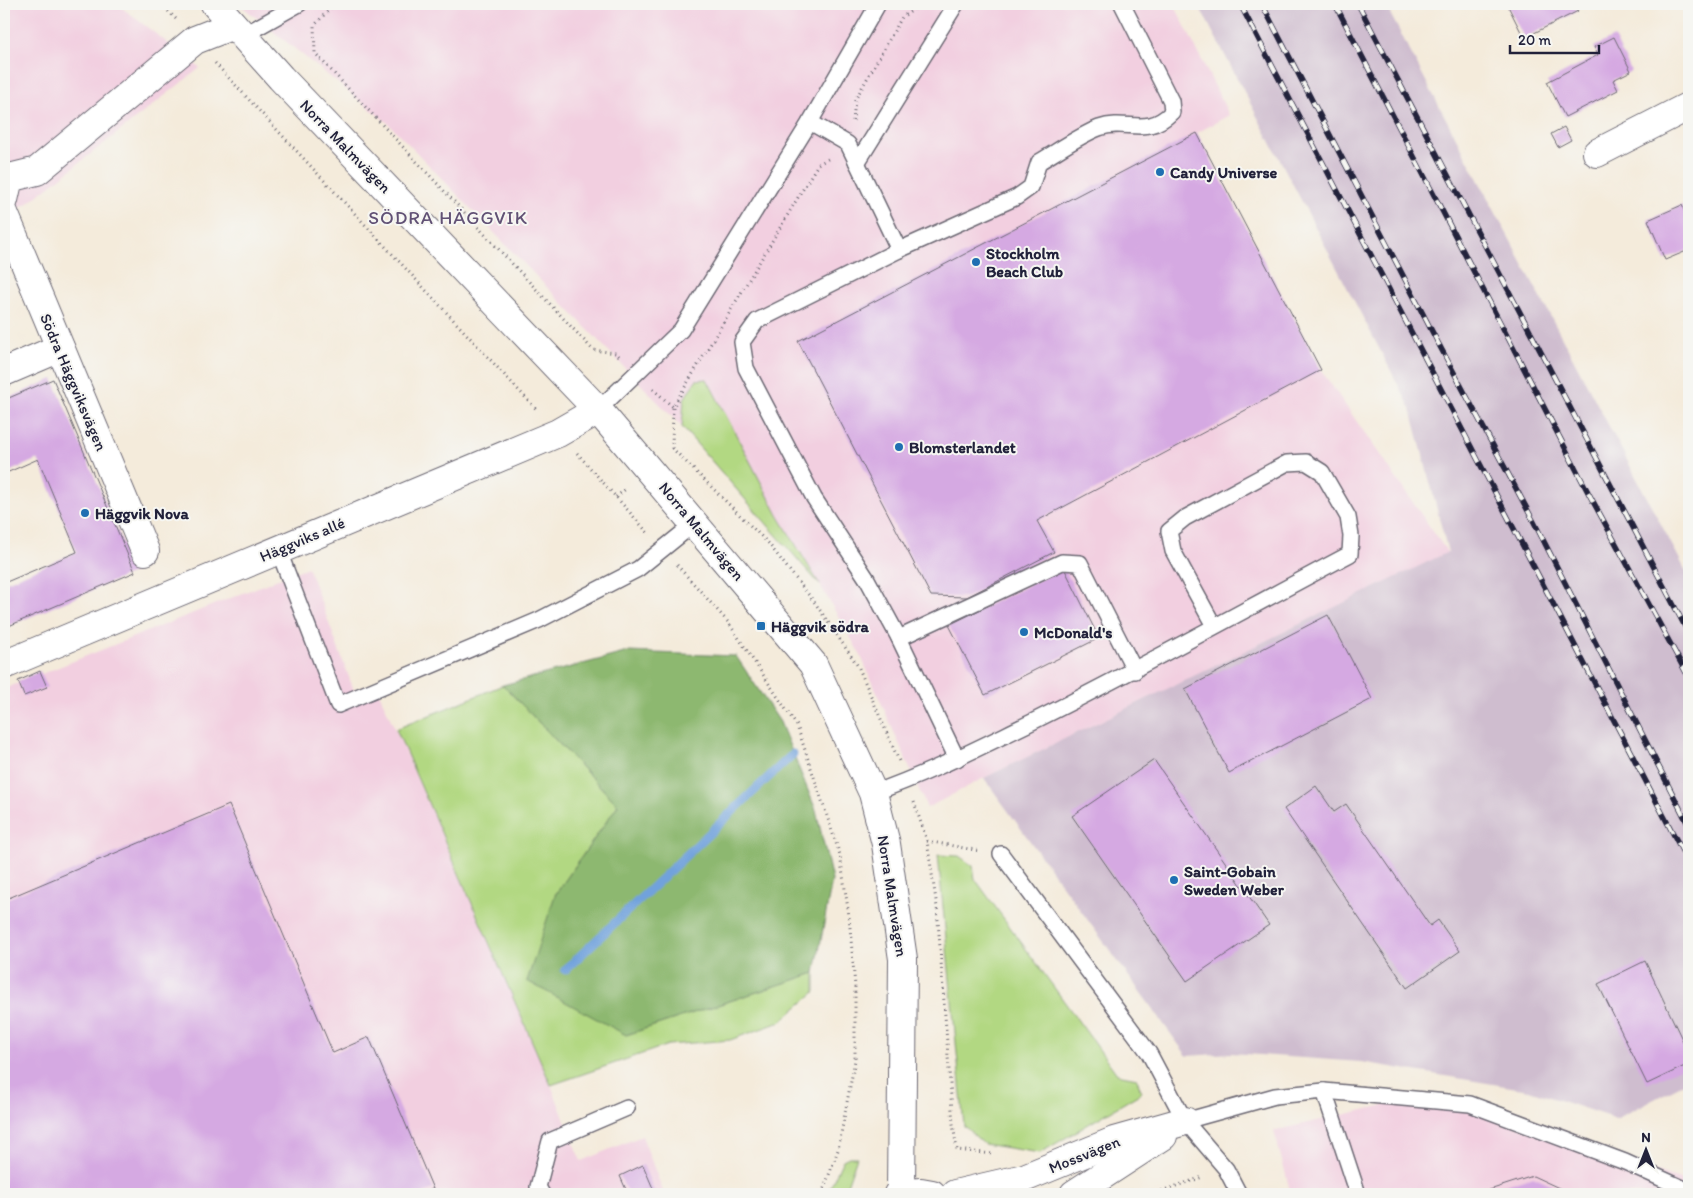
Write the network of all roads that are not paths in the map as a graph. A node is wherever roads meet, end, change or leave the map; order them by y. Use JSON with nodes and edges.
{"nodes":[{"id":1,"x":215,"y":4,"type":"edge"},
{"id":2,"x":298,"y":4,"type":"edge"},
{"id":3,"x":878,"y":4,"type":"edge"},
{"id":4,"x":1122,"y":4,"type":"edge"},
{"id":5,"x":952,"y":5,"type":"edge"},
{"id":6,"x":238,"y":31,"type":"junction"},
{"id":7,"x":1689,"y":106,"type":"edge"},
{"id":8,"x":810,"y":122,"type":"junction"},
{"id":9,"x":1597,"y":153,"type":"dead end"},
{"id":10,"x":857,"y":163,"type":"junction"},
{"id":11,"x":5,"y":185,"type":"edge"},
{"id":12,"x":4,"y":213,"type":"edge"},
{"id":13,"x":899,"y":250,"type":"junction"},
{"id":14,"x":60,"y":348,"type":"junction"},
{"id":15,"x":4,"y":372,"type":"edge"},
{"id":16,"x":598,"y":410,"type":"junction"},
{"id":17,"x":695,"y":523,"type":"junction"},
{"id":18,"x":278,"y":549,"type":"junction"},
{"id":19,"x":145,"y":551,"type":"dead end"},
{"id":20,"x":1214,"y":626,"type":"junction"},
{"id":21,"x":899,"y":638,"type":"junction"},
{"id":22,"x":4,"y":665,"type":"edge"},
{"id":23,"x":1135,"y":671,"type":"junction"},
{"id":24,"x":957,"y":758,"type":"junction"},
{"id":25,"x":873,"y":793,"type":"junction"},
{"id":26,"x":1001,"y":854,"type":"road end"},
{"id":27,"x":1324,"y":1091,"type":"junction"},
{"id":28,"x":627,"y":1108,"type":"dead end"},
{"id":29,"x":1185,"y":1121,"type":"junction"},
{"id":30,"x":1689,"y":1191,"type":"edge"},
{"id":31,"x":542,"y":1194,"type":"edge"},
{"id":32,"x":899,"y":1194,"type":"edge"},
{"id":33,"x":932,"y":1194,"type":"edge"},
{"id":34,"x":955,"y":1194,"type":"edge"},
{"id":35,"x":1074,"y":1194,"type":"edge"},
{"id":36,"x":1239,"y":1194,"type":"edge"},
{"id":37,"x":1358,"y":1194,"type":"edge"}],
"edges":[{"from":1,"to":6,"type":"street","name":"Norra Malmvägen"},
{"from":2,"to":6,"type":"lane"},
{"from":3,"to":8,"type":"lane"},
{"from":4,"to":13,"type":"lane"},
{"from":5,"to":10,"type":"lane"},
{"from":6,"to":11,"type":"street"},
{"from":6,"to":16,"type":"street","name":"Norra Malmvägen"},
{"from":7,"to":9,"type":"street"},
{"from":8,"to":10,"type":"lane"},
{"from":8,"to":16,"type":"lane"},
{"from":10,"to":13,"type":"lane"},
{"from":12,"to":14,"type":"street","name":"Södra Häggviksvägen"},
{"from":13,"to":21,"type":"lane"},
{"from":14,"to":15,"type":"street"},
{"from":14,"to":19,"type":"street","name":"Södra Häggviksvägen"},
{"from":16,"to":17,"type":"street","name":"Norra Malmvägen"},
{"from":16,"to":18,"type":"street","name":"Häggviks allé"},
{"from":17,"to":18,"type":"lane"},
{"from":17,"to":25,"type":"street","name":"Norra Malmvägen"},
{"from":18,"to":22,"type":"street","name":"Häggviks allé"},
{"from":20,"to":20,"type":"lane"},
{"from":20,"to":23,"type":"lane"},
{"from":21,"to":23,"type":"lane"},
{"from":21,"to":24,"type":"lane"},
{"from":23,"to":24,"type":"lane"},
{"from":24,"to":25,"type":"lane"},
{"from":25,"to":32,"type":"street","name":"Norra Malmvägen"},
{"from":26,"to":29,"type":"lane"},
{"from":27,"to":29,"type":"lane","name":"Mossvägen"},
{"from":27,"to":30,"type":"lane","name":"Mossvägen"},
{"from":27,"to":37,"type":"lane"},
{"from":28,"to":31,"type":"lane"},
{"from":29,"to":34,"type":"street","name":"Mossvägen"},
{"from":29,"to":35,"type":"street","name":"Mossvägen"},
{"from":29,"to":36,"type":"lane"},
{"from":32,"to":33,"type":"street"}]}
